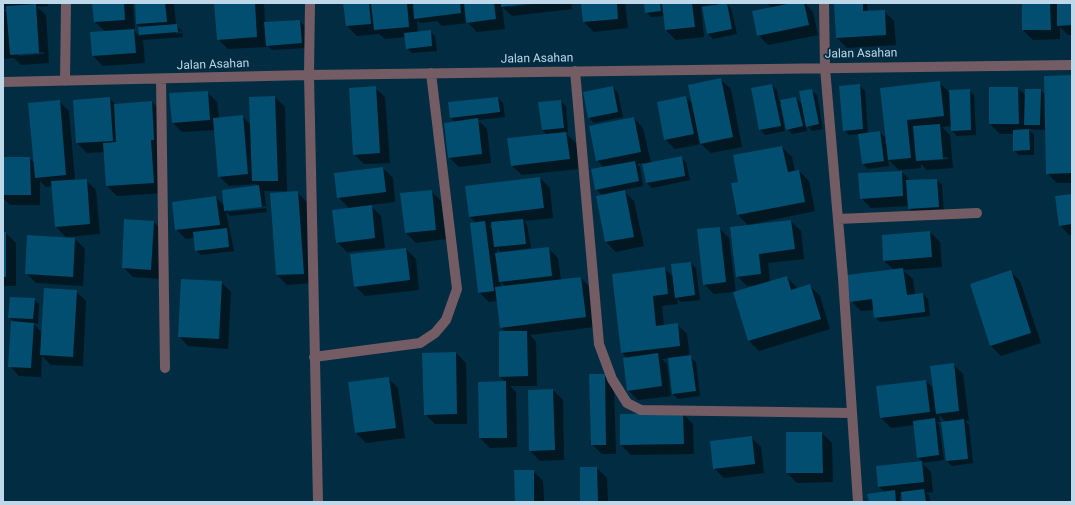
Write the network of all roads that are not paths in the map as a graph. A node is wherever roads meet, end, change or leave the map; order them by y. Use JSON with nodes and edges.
{"nodes":[{"id":1,"x":66,"y":3,"type":"edge"},
{"id":2,"x":310,"y":3,"type":"edge"},
{"id":3,"x":824,"y":3,"type":"edge"},
{"id":4,"x":1072,"y":65,"type":"edge"},
{"id":5,"x":825,"y":68,"type":"junction"},
{"id":6,"x":575,"y":71,"type":"junction"},
{"id":7,"x":431,"y":73,"type":"junction"},
{"id":8,"x":309,"y":75,"type":"junction"},
{"id":9,"x":161,"y":79,"type":"junction"},
{"id":10,"x":65,"y":81,"type":"junction"},
{"id":11,"x":3,"y":82,"type":"edge"},
{"id":12,"x":977,"y":213,"type":"dead end"},
{"id":13,"x":838,"y":219,"type":"junction"},
{"id":14,"x":314,"y":357,"type":"junction"},
{"id":15,"x":165,"y":368,"type":"dead end"},
{"id":16,"x":852,"y":413,"type":"junction"},
{"id":17,"x":318,"y":502,"type":"edge"},
{"id":18,"x":858,"y":502,"type":"edge"}],
"edges":[{"from":1,"to":10,"type":"street"},
{"from":2,"to":8,"type":"street"},
{"from":3,"to":5,"type":"street"},
{"from":4,"to":5,"type":"street","name":"Jalan Asahan"},
{"from":5,"to":6,"type":"street","name":"Jalan Asahan"},
{"from":5,"to":13,"type":"street"},
{"from":6,"to":7,"type":"street","name":"Jalan Asahan"},
{"from":6,"to":16,"type":"street"},
{"from":7,"to":8,"type":"street","name":"Jalan Asahan"},
{"from":7,"to":14,"type":"street"},
{"from":8,"to":9,"type":"street","name":"Jalan Asahan"},
{"from":8,"to":14,"type":"street"},
{"from":9,"to":10,"type":"street","name":"Jalan Asahan"},
{"from":9,"to":15,"type":"street"},
{"from":10,"to":11,"type":"street","name":"Jalan Asahan"},
{"from":12,"to":13,"type":"street"},
{"from":13,"to":16,"type":"street"},
{"from":14,"to":17,"type":"street"},
{"from":16,"to":18,"type":"street"}]}
